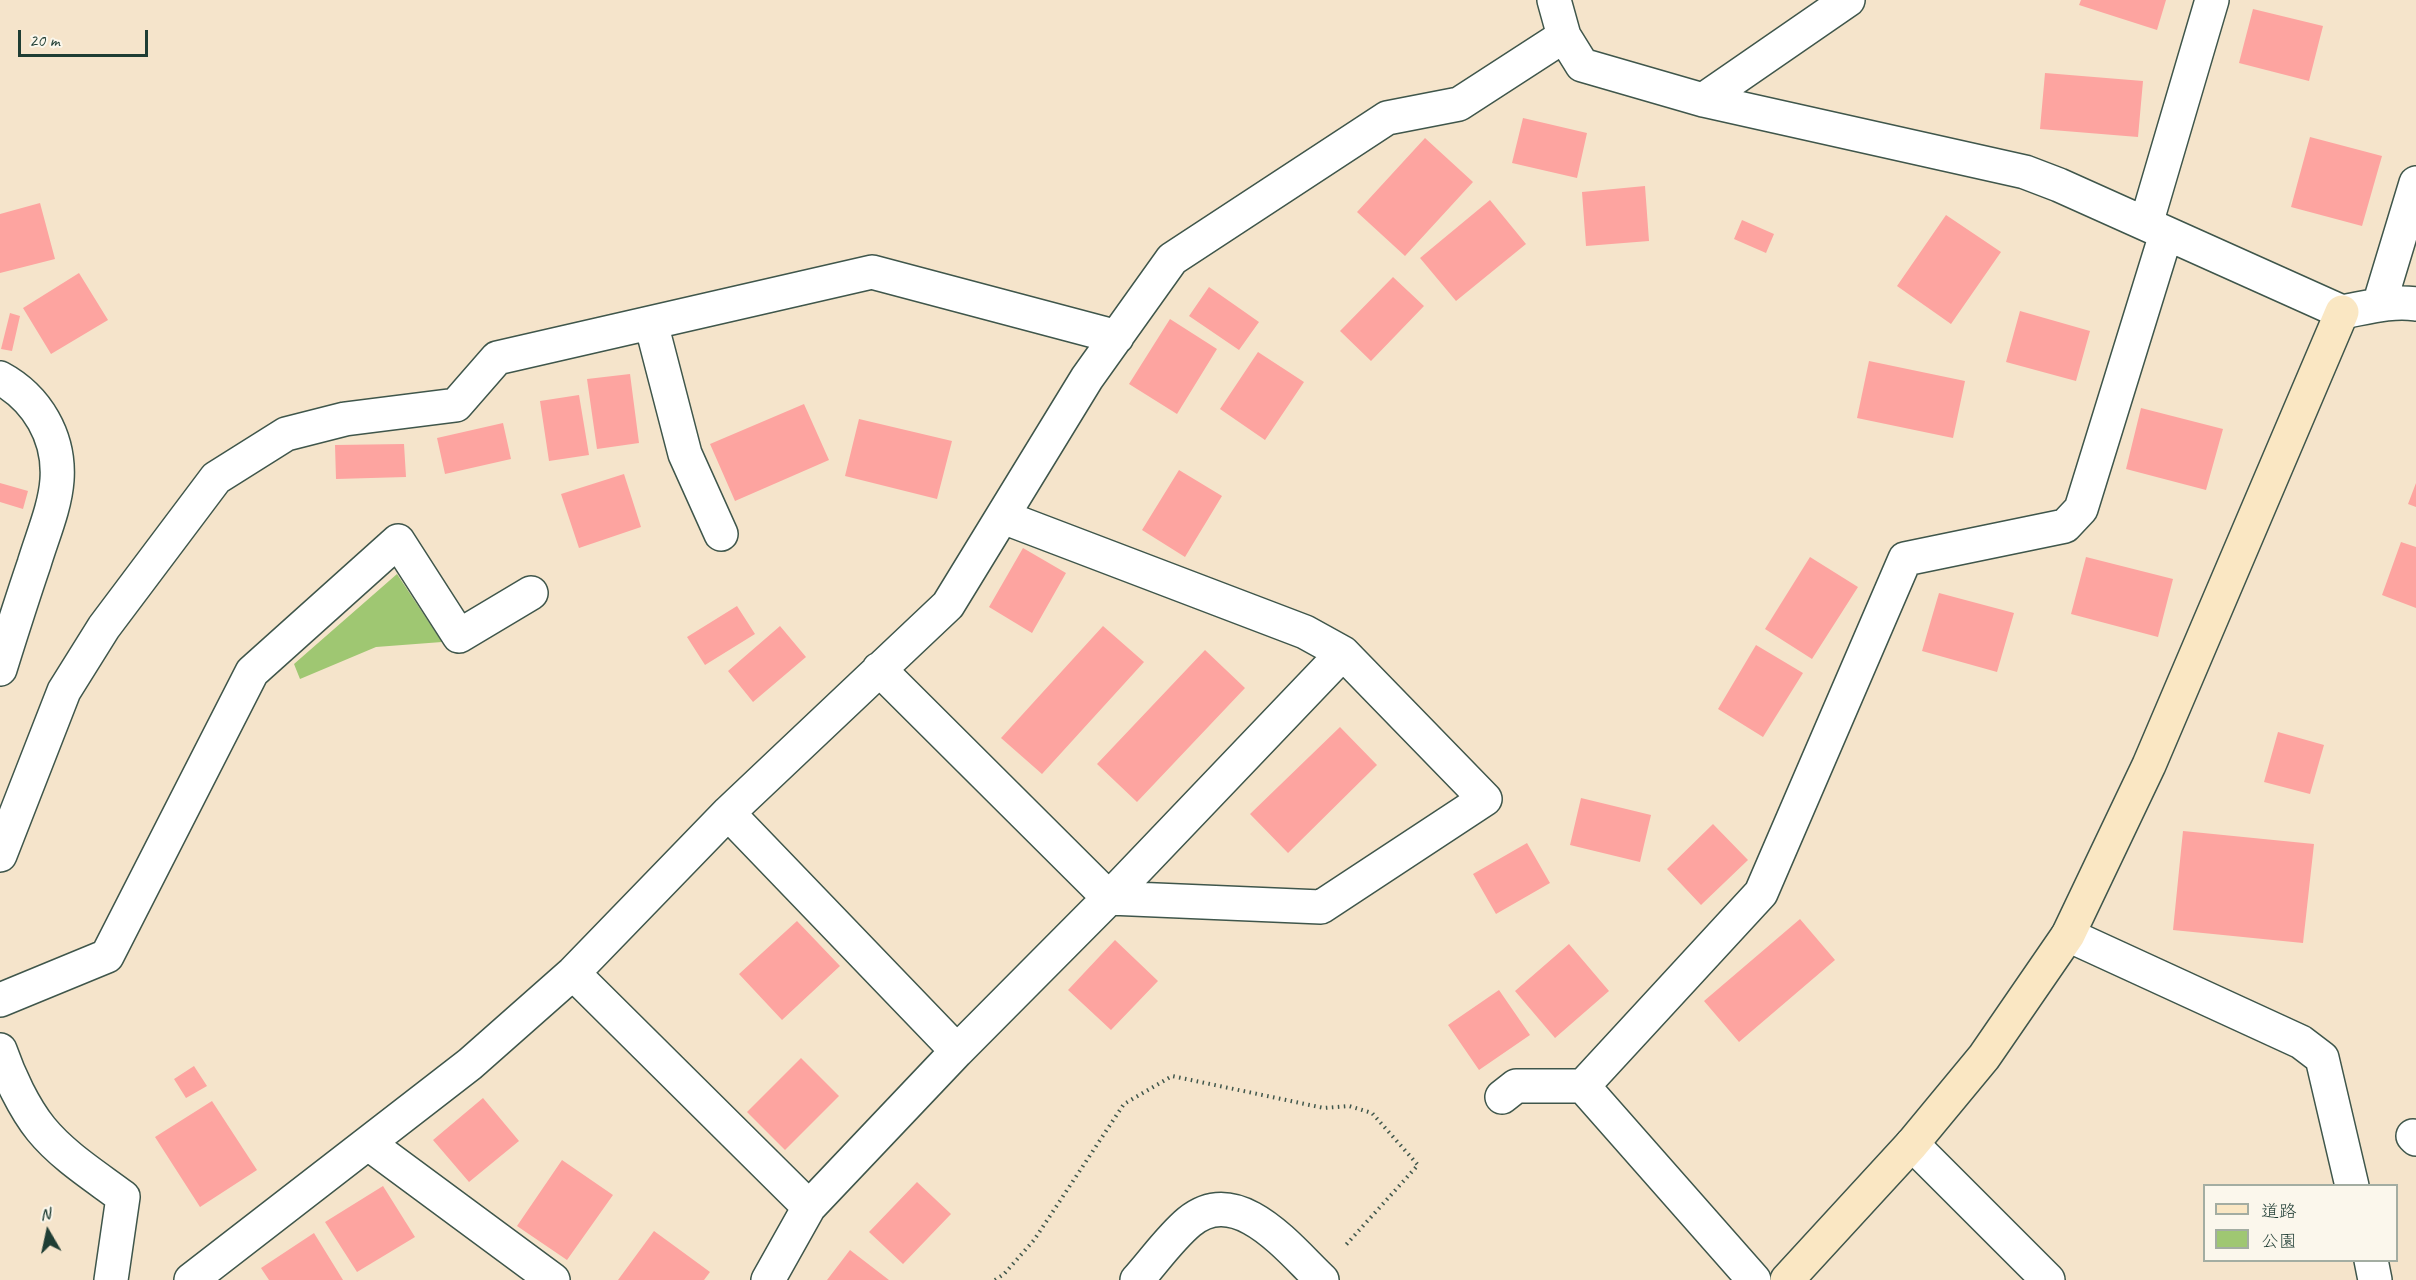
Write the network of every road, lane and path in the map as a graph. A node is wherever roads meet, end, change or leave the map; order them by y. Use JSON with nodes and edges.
{"nodes":[{"id":1,"x":1554,"y":0,"type":"edge"},
{"id":2,"x":1848,"y":0,"type":"edge"},
{"id":3,"x":2212,"y":0,"type":"edge"},
{"id":4,"x":1564,"y":36,"type":"junction"},
{"id":5,"x":1703,"y":100,"type":"junction"},
{"id":6,"x":2416,"y":183,"type":"edge"},
{"id":7,"x":2156,"y":229,"type":"junction"},
{"id":8,"x":2416,"y":304,"type":"edge"},
{"id":9,"x":2379,"y":305,"type":"junction"},
{"id":10,"x":2342,"y":312,"type":"junction"},
{"id":11,"x":651,"y":323,"type":"junction"},
{"id":12,"x":1117,"y":337,"type":"junction"},
{"id":13,"x":0,"y":378,"type":"edge"},
{"id":14,"x":1003,"y":517,"type":"junction"},
{"id":15,"x":721,"y":534,"type":"dead end"},
{"id":16,"x":531,"y":593,"type":"dead end"},
{"id":17,"x":1343,"y":653,"type":"junction"},
{"id":18,"x":0,"y":669,"type":"edge"},
{"id":19,"x":879,"y":669,"type":"junction"},
{"id":20,"x":728,"y":813,"type":"junction"},
{"id":21,"x":0,"y":855,"type":"edge"},
{"id":22,"x":1109,"y":898,"type":"junction"},
{"id":23,"x":2068,"y":935,"type":"junction"},
{"id":24,"x":573,"y":973,"type":"junction"},
{"id":25,"x":0,"y":1000,"type":"edge"},
{"id":26,"x":0,"y":1050,"type":"edge"},
{"id":27,"x":957,"y":1051,"type":"junction"},
{"id":28,"x":1582,"y":1086,"type":"junction"},
{"id":29,"x":1502,"y":1097,"type":"dead end"},
{"id":30,"x":369,"y":1144,"type":"junction"},
{"id":31,"x":1912,"y":1144,"type":"junction"},
{"id":32,"x":2352,"y":1184,"type":"edge"},
{"id":33,"x":809,"y":1207,"type":"junction"},
{"id":34,"x":2371,"y":1262,"type":"edge"},
{"id":35,"x":210,"y":1274,"type":"edge"},
{"id":36,"x":1320,"y":1278,"type":"edge"},
{"id":37,"x":111,"y":1280,"type":"edge"},
{"id":38,"x":553,"y":1280,"type":"edge"},
{"id":39,"x":768,"y":1280,"type":"edge"},
{"id":40,"x":994,"y":1280,"type":"edge"},
{"id":41,"x":1137,"y":1280,"type":"edge"},
{"id":42,"x":1754,"y":1280,"type":"edge"},
{"id":43,"x":1787,"y":1280,"type":"edge"},
{"id":44,"x":2048,"y":1280,"type":"edge"},
{"id":45,"x":2375,"y":1280,"type":"edge"}],
"edges":[{"from":1,"to":4,"type":"street"},
{"from":2,"to":5,"type":"street"},
{"from":3,"to":7,"type":"street"},
{"from":4,"to":5,"type":"street"},
{"from":4,"to":12,"type":"street"},
{"from":5,"to":7,"type":"street"},
{"from":6,"to":9,"type":"street"},
{"from":7,"to":10,"type":"street"},
{"from":7,"to":28,"type":"street"},
{"from":8,"to":9,"type":"street"},
{"from":9,"to":10,"type":"street"},
{"from":10,"to":23,"type":"street"},
{"from":11,"to":12,"type":"street"},
{"from":11,"to":15,"type":"street"},
{"from":11,"to":21,"type":"street"},
{"from":12,"to":14,"type":"street"},
{"from":13,"to":18,"type":"street"},
{"from":14,"to":17,"type":"street"},
{"from":14,"to":19,"type":"street"},
{"from":16,"to":25,"type":"street"},
{"from":17,"to":22,"type":"street"},
{"from":17,"to":22,"type":"street"},
{"from":19,"to":20,"type":"street"},
{"from":19,"to":22,"type":"street"},
{"from":20,"to":24,"type":"street"},
{"from":20,"to":27,"type":"street"},
{"from":22,"to":27,"type":"street"},
{"from":23,"to":31,"type":"street"},
{"from":23,"to":32,"type":"street"},
{"from":24,"to":30,"type":"street"},
{"from":24,"to":33,"type":"street"},
{"from":26,"to":37,"type":"street"},
{"from":27,"to":33,"type":"street"},
{"from":28,"to":29,"type":"street"},
{"from":28,"to":42,"type":"street"},
{"from":30,"to":35,"type":"street"},
{"from":30,"to":38,"type":"street"},
{"from":31,"to":43,"type":"street"},
{"from":31,"to":44,"type":"street"},
{"from":33,"to":39,"type":"street"},
{"from":34,"to":45,"type":"street"},
{"from":36,"to":40,"type":"path"},
{"from":36,"to":41,"type":"street"}]}
